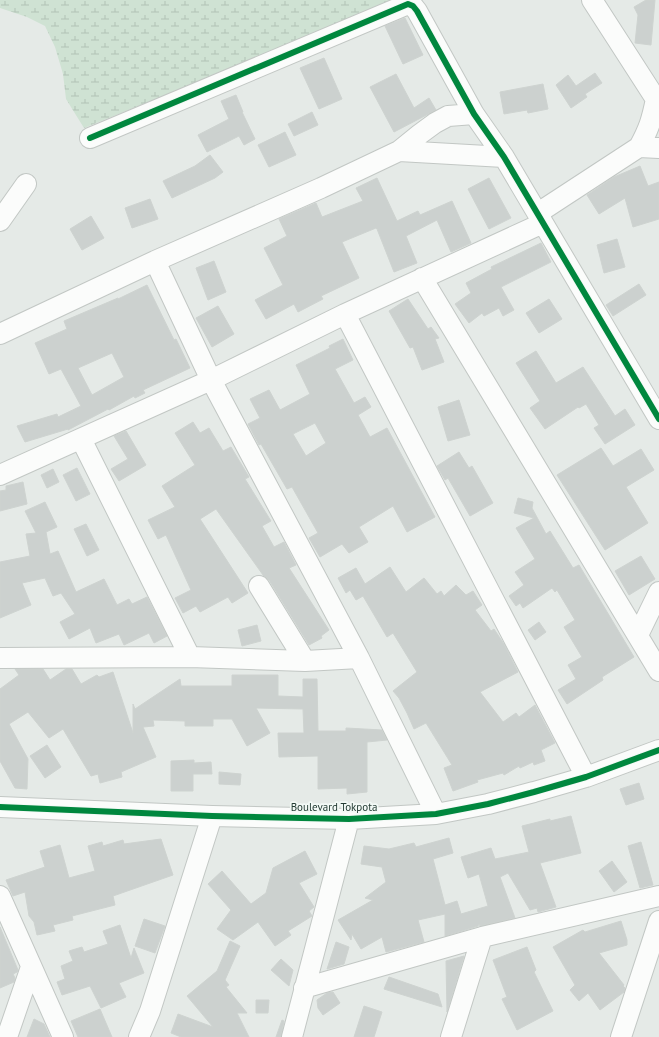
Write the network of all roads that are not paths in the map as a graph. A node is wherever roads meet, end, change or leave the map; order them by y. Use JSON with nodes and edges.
{"nodes":[{"id":1,"x":592,"y":0,"type":"edge"},
{"id":2,"x":657,"y":101,"type":"edge"},
{"id":3,"x":474,"y":114,"type":"junction"},
{"id":4,"x":90,"y":138,"type":"dead end"},
{"id":5,"x":639,"y":147,"type":"junction"},
{"id":6,"x":659,"y":148,"type":"edge"},
{"id":7,"x":399,"y":151,"type":"junction"},
{"id":8,"x":504,"y":157,"type":"junction"},
{"id":9,"x":26,"y":184,"type":"dead end"},
{"id":10,"x":540,"y":218,"type":"junction"},
{"id":11,"x":0,"y":221,"type":"edge"},
{"id":12,"x":155,"y":261,"type":"junction"},
{"id":13,"x":422,"y":278,"type":"junction"},
{"id":14,"x":345,"y":314,"type":"junction"},
{"id":15,"x":0,"y":334,"type":"edge"},
{"id":16,"x":210,"y":380,"type":"junction"},
{"id":17,"x":659,"y":419,"type":"edge"},
{"id":18,"x":81,"y":439,"type":"junction"},
{"id":19,"x":0,"y":475,"type":"edge"},
{"id":20,"x":259,"y":586,"type":"dead end"},
{"id":21,"x":659,"y":592,"type":"edge"},
{"id":22,"x":638,"y":635,"type":"junction"},
{"id":23,"x":190,"y":657,"type":"junction"},
{"id":24,"x":0,"y":658,"type":"edge"},
{"id":25,"x":359,"y":658,"type":"junction"},
{"id":26,"x":304,"y":661,"type":"junction"},
{"id":27,"x":659,"y":671,"type":"edge"},
{"id":28,"x":659,"y":750,"type":"edge"},
{"id":29,"x":586,"y":777,"type":"junction"},
{"id":30,"x":0,"y":807,"type":"edge"},
{"id":31,"x":436,"y":814,"type":"junction"},
{"id":32,"x":212,"y":816,"type":"junction"},
{"id":33,"x":349,"y":819,"type":"junction"},
{"id":34,"x":0,"y":896,"type":"edge"},
{"id":35,"x":659,"y":896,"type":"edge"},
{"id":36,"x":659,"y":921,"type":"edge"},
{"id":37,"x":482,"y":937,"type":"junction"},
{"id":38,"x":31,"y":967,"type":"junction"},
{"id":39,"x":304,"y":988,"type":"junction"},
{"id":40,"x":6,"y":1037,"type":"edge"},
{"id":41,"x":63,"y":1037,"type":"edge"},
{"id":42,"x":139,"y":1037,"type":"edge"},
{"id":43,"x":292,"y":1037,"type":"edge"},
{"id":44,"x":451,"y":1037,"type":"edge"},
{"id":45,"x":621,"y":1037,"type":"edge"}],
"edges":[{"from":1,"to":2,"type":"street"},
{"from":2,"to":5,"type":"street"},
{"from":3,"to":4,"type":"street"},
{"from":3,"to":7,"type":"street"},
{"from":3,"to":8,"type":"street"},
{"from":5,"to":6,"type":"street"},
{"from":5,"to":10,"type":"street"},
{"from":7,"to":8,"type":"street"},
{"from":7,"to":12,"type":"street"},
{"from":8,"to":10,"type":"street"},
{"from":9,"to":11,"type":"street"},
{"from":10,"to":13,"type":"street"},
{"from":10,"to":17,"type":"street"},
{"from":12,"to":15,"type":"street"},
{"from":12,"to":16,"type":"street"},
{"from":13,"to":14,"type":"street"},
{"from":13,"to":22,"type":"street"},
{"from":14,"to":16,"type":"street"},
{"from":14,"to":29,"type":"street"},
{"from":16,"to":18,"type":"street"},
{"from":16,"to":25,"type":"street"},
{"from":18,"to":19,"type":"street"},
{"from":18,"to":23,"type":"street"},
{"from":20,"to":26,"type":"street"},
{"from":21,"to":22,"type":"street"},
{"from":22,"to":27,"type":"street"},
{"from":23,"to":24,"type":"street"},
{"from":23,"to":26,"type":"street"},
{"from":25,"to":26,"type":"street"},
{"from":25,"to":31,"type":"street"},
{"from":28,"to":29,"type":"street","name":"Boulevard Tokpota"},
{"from":29,"to":31,"type":"street","name":"Boulevard Tokpota"},
{"from":30,"to":32,"type":"street","name":"Boulevard Tokpota"},
{"from":31,"to":33,"type":"street","name":"Boulevard Tokpota"},
{"from":32,"to":33,"type":"street","name":"Boulevard Tokpota"},
{"from":32,"to":42,"type":"street"},
{"from":33,"to":39,"type":"street"},
{"from":34,"to":38,"type":"street"},
{"from":35,"to":37,"type":"street"},
{"from":36,"to":45,"type":"street"},
{"from":37,"to":39,"type":"street"},
{"from":37,"to":44,"type":"street"},
{"from":38,"to":40,"type":"street"},
{"from":38,"to":41,"type":"street"},
{"from":39,"to":43,"type":"street"}]}
